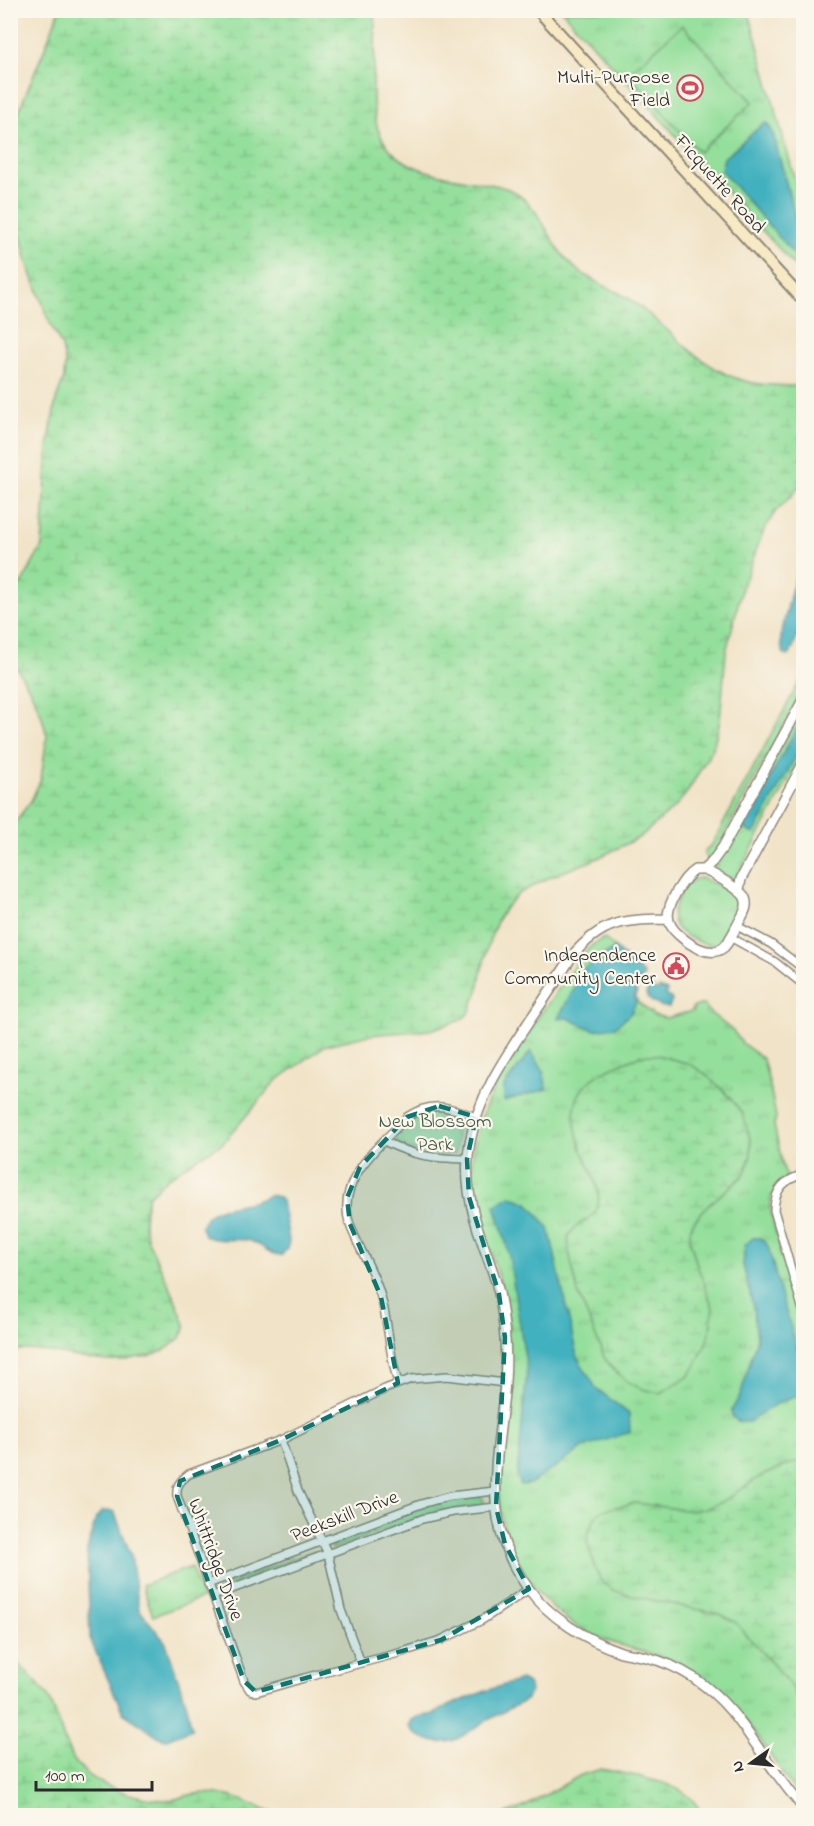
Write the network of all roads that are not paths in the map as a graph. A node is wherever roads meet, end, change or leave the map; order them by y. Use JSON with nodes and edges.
{"nodes":[{"id":1,"x":538,"y":10,"type":"edge"},
{"id":2,"x":804,"y":301,"type":"edge"},
{"id":3,"x":804,"y":698,"type":"edge"},
{"id":4,"x":804,"y":762,"type":"edge"},
{"id":5,"x":703,"y":870,"type":"junction"},
{"id":6,"x":739,"y":890,"type":"junction"},
{"id":7,"x":668,"y":919,"type":"junction"},
{"id":8,"x":737,"y":926,"type":"junction"},
{"id":9,"x":730,"y":938,"type":"junction"},
{"id":10,"x":804,"y":969,"type":"edge"},
{"id":11,"x":804,"y":985,"type":"edge"},
{"id":12,"x":476,"y":1117,"type":"junction"},
{"id":13,"x":384,"y":1142,"type":"junction"},
{"id":14,"x":468,"y":1159,"type":"junction"},
{"id":15,"x":804,"y":1174,"type":"edge"},
{"id":16,"x":804,"y":1314,"type":"edge"},
{"id":17,"x":398,"y":1383,"type":"junction"},
{"id":18,"x":505,"y":1383,"type":"junction"},
{"id":19,"x":281,"y":1440,"type":"junction"},
{"id":20,"x":495,"y":1491,"type":"junction"},
{"id":21,"x":496,"y":1507,"type":"junction"},
{"id":22,"x":322,"y":1542,"type":"junction"},
{"id":23,"x":328,"y":1554,"type":"junction"},
{"id":24,"x":208,"y":1584,"type":"junction"},
{"id":25,"x":528,"y":1589,"type":"junction"},
{"id":26,"x":213,"y":1596,"type":"junction"},
{"id":27,"x":361,"y":1663,"type":"junction"},
{"id":28,"x":804,"y":1809,"type":"edge"}],
"edges":[{"from":1,"to":2,"type":"main road","name":"Ficquette Road"},
{"from":3,"to":5,"type":"street"},
{"from":4,"to":6,"type":"street"},
{"from":5,"to":6,"type":"street"},
{"from":5,"to":7,"type":"street"},
{"from":6,"to":8,"type":"street"},
{"from":7,"to":9,"type":"street"},
{"from":7,"to":12,"type":"street"},
{"from":8,"to":9,"type":"street"},
{"from":8,"to":10,"type":"street"},
{"from":9,"to":11,"type":"street"},
{"from":12,"to":13,"type":"street"},
{"from":12,"to":14,"type":"street"},
{"from":13,"to":14,"type":"street"},
{"from":13,"to":17,"type":"street"},
{"from":14,"to":18,"type":"street"},
{"from":15,"to":16,"type":"street"},
{"from":17,"to":18,"type":"street","name":"Whittridge Drive"},
{"from":17,"to":19,"type":"street","name":"Whittridge Drive"},
{"from":18,"to":20,"type":"street"},
{"from":19,"to":22,"type":"street"},
{"from":19,"to":24,"type":"street","name":"Whittridge Drive"},
{"from":20,"to":21,"type":"street"},
{"from":20,"to":22,"type":"street","name":"Peekskill Drive"},
{"from":21,"to":23,"type":"street","name":"Peekskill Drive"},
{"from":21,"to":25,"type":"street"},
{"from":22,"to":23,"type":"street"},
{"from":22,"to":24,"type":"street","name":"Peekskill Drive"},
{"from":23,"to":26,"type":"street","name":"Peekskill Drive"},
{"from":23,"to":27,"type":"street"},
{"from":24,"to":26,"type":"street","name":"Whittridge Drive"},
{"from":25,"to":27,"type":"street","name":"Whittridge Drive"},
{"from":25,"to":28,"type":"street"},
{"from":26,"to":27,"type":"street","name":"Whittridge Drive"}]}
